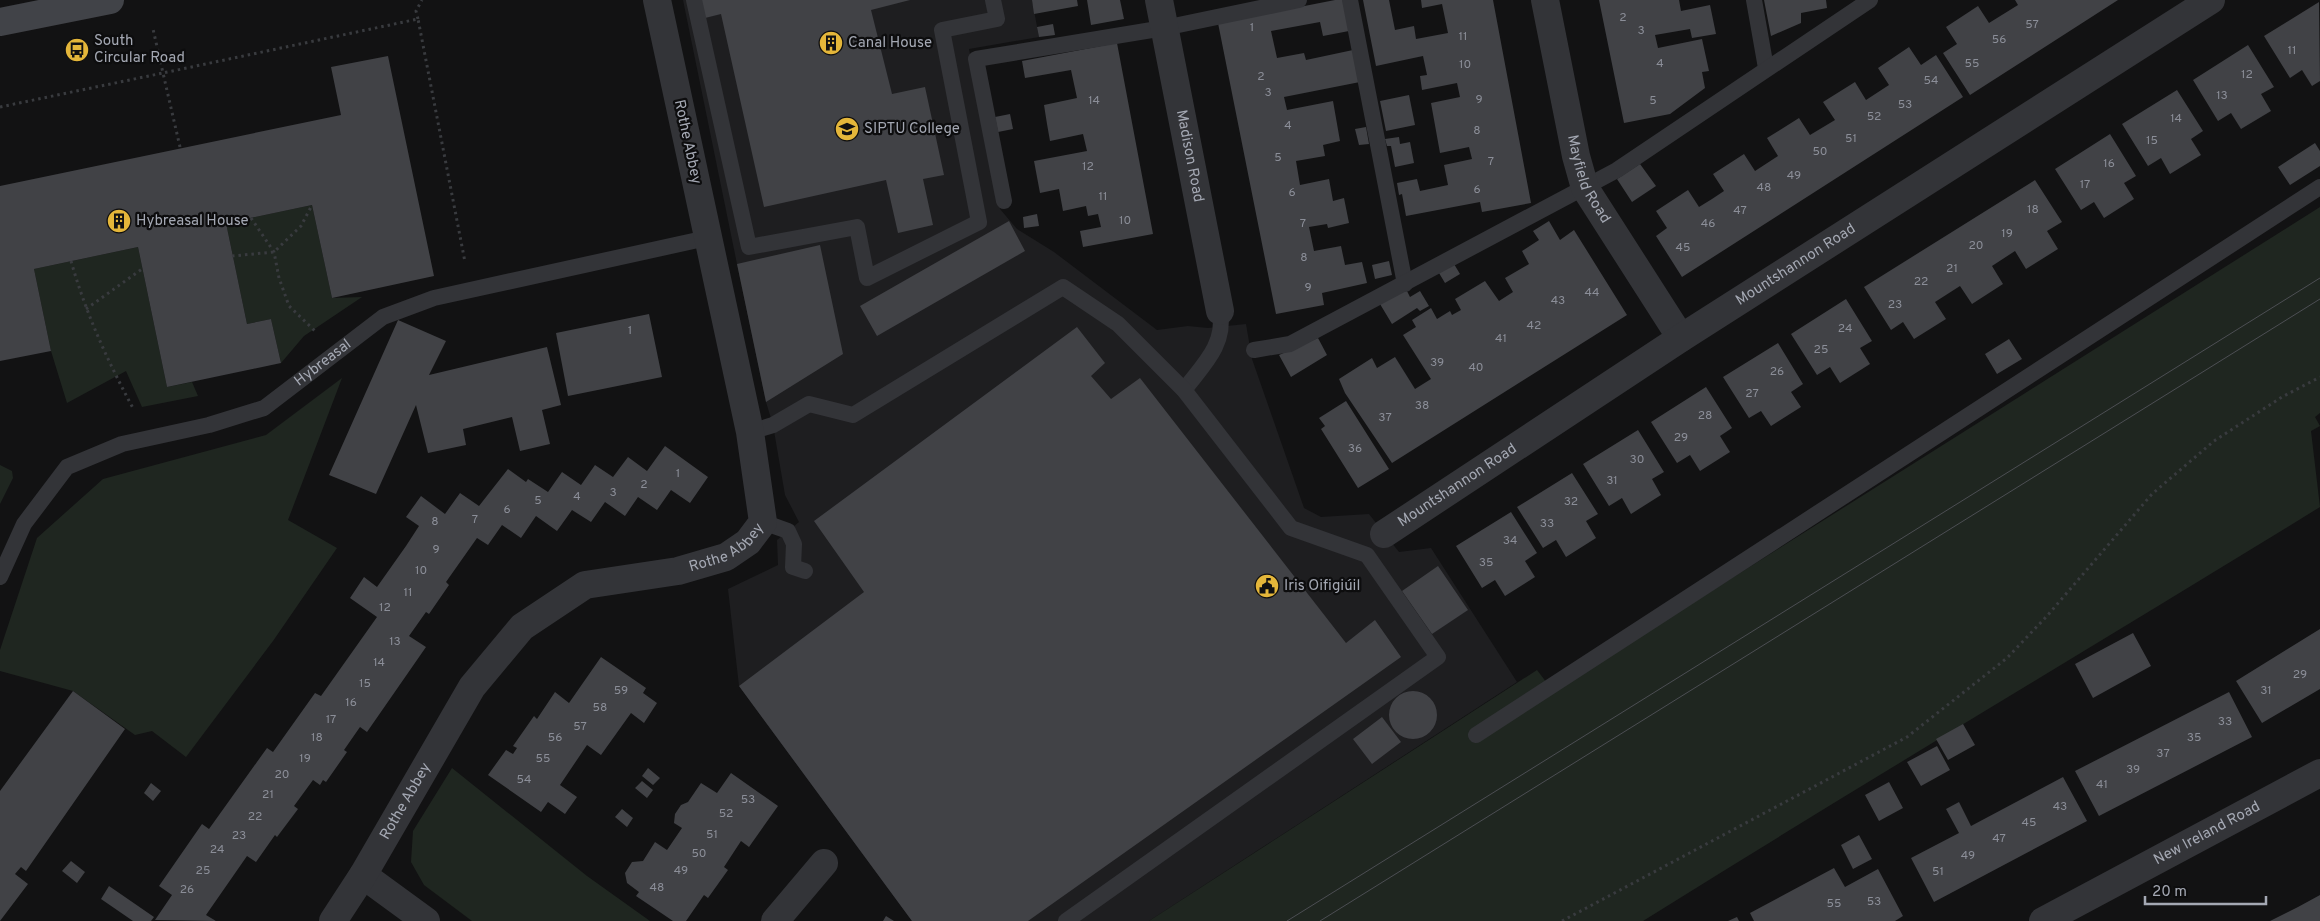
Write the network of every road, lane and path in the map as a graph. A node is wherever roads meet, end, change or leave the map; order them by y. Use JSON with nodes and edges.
{"nodes":[{"id":1,"x":110,"y":0,"type":"edge"},
{"id":2,"x":422,"y":0,"type":"edge"},
{"id":3,"x":657,"y":0,"type":"edge"},
{"id":4,"x":694,"y":0,"type":"edge"},
{"id":5,"x":993,"y":0,"type":"edge"},
{"id":6,"x":1159,"y":0,"type":"edge"},
{"id":7,"x":1299,"y":0,"type":"edge"},
{"id":8,"x":1350,"y":0,"type":"edge"},
{"id":9,"x":1545,"y":0,"type":"edge"},
{"id":10,"x":1754,"y":0,"type":"edge"},
{"id":11,"x":1870,"y":0,"type":"edge"},
{"id":12,"x":2211,"y":0,"type":"edge"},
{"id":13,"x":418,"y":19,"type":"junction"},
{"id":14,"x":0,"y":22,"type":"edge"},
{"id":15,"x":1164,"y":28,"type":"junction"},
{"id":16,"x":153,"y":29,"type":"dead end"},
{"id":17,"x":1766,"y":68,"type":"junction"},
{"id":18,"x":163,"y":73,"type":"junction"},
{"id":19,"x":0,"y":107,"type":"edge"},
{"id":20,"x":180,"y":147,"type":"dead end"},
{"id":21,"x":2320,"y":187,"type":"edge"},
{"id":22,"x":1585,"y":188,"type":"junction"},
{"id":23,"x":1004,"y":201,"type":"dead end"},
{"id":24,"x":312,"y":205,"type":"dead end"},
{"id":25,"x":251,"y":218,"type":"dead end"},
{"id":26,"x":707,"y":238,"type":"junction"},
{"id":27,"x":274,"y":252,"type":"junction"},
{"id":28,"x":232,"y":256,"type":"dead end"},
{"id":29,"x":71,"y":262,"type":"dead end"},
{"id":30,"x":466,"y":263,"type":"dead end"},
{"id":31,"x":142,"y":269,"type":"dead end"},
{"id":32,"x":1405,"y":284,"type":"junction"},
{"id":33,"x":86,"y":310,"type":"junction"},
{"id":34,"x":1220,"y":311,"type":"joint"},
{"id":35,"x":322,"y":338,"type":"dead end"},
{"id":36,"x":1681,"y":338,"type":"junction"},
{"id":37,"x":1254,"y":350,"type":"dead end"},
{"id":38,"x":2320,"y":377,"type":"edge"},
{"id":39,"x":1184,"y":390,"type":"junction"},
{"id":40,"x":136,"y":414,"type":"dead end"},
{"id":41,"x":750,"y":432,"type":"junction"},
{"id":42,"x":763,"y":522,"type":"junction"},
{"id":43,"x":1384,"y":534,"type":"joint"},
{"id":44,"x":1367,"y":555,"type":"junction"},
{"id":45,"x":805,"y":571,"type":"dead end"},
{"id":46,"x":0,"y":577,"type":"edge"},
{"id":47,"x":1476,"y":735,"type":"dead end"},
{"id":48,"x":2320,"y":774,"type":"edge"},
{"id":49,"x":824,"y":863,"type":"dead end"},
{"id":50,"x":363,"y":876,"type":"junction"},
{"id":51,"x":333,"y":921,"type":"edge"},
{"id":52,"x":426,"y":921,"type":"edge"},
{"id":53,"x":775,"y":921,"type":"edge"},
{"id":54,"x":1066,"y":921,"type":"edge"},
{"id":55,"x":1562,"y":921,"type":"edge"},
{"id":56,"x":2043,"y":921,"type":"edge"}],
"edges":[{"from":1,"to":14,"type":"main road"},
{"from":2,"to":13,"type":"path"},
{"from":3,"to":26,"type":"street","name":"Rothe Abbey"},
{"from":4,"to":5,"type":"lane"},
{"from":6,"to":15,"type":"street","name":"Madison Road"},
{"from":7,"to":15,"type":"lane"},
{"from":8,"to":32,"type":"lane"},
{"from":9,"to":22,"type":"street","name":"Mayfield Road"},
{"from":10,"to":17,"type":"lane"},
{"from":11,"to":17,"type":"lane"},
{"from":12,"to":36,"type":"street","name":"Mountshannon Road"},
{"from":13,"to":18,"type":"path"},
{"from":13,"to":30,"type":"path"},
{"from":15,"to":23,"type":"lane"},
{"from":15,"to":34,"type":"street","name":"Madison Road"},
{"from":16,"to":18,"type":"path"},
{"from":17,"to":22,"type":"lane"},
{"from":18,"to":19,"type":"path"},
{"from":18,"to":20,"type":"path"},
{"from":21,"to":47,"type":"lane"},
{"from":22,"to":32,"type":"lane"},
{"from":22,"to":36,"type":"street","name":"Mayfield Road"},
{"from":24,"to":27,"type":"path"},
{"from":25,"to":27,"type":"path"},
{"from":26,"to":41,"type":"street","name":"Rothe Abbey"},
{"from":26,"to":46,"type":"lane","name":"Hybreasal"},
{"from":27,"to":28,"type":"path"},
{"from":27,"to":35,"type":"path"},
{"from":29,"to":33,"type":"path"},
{"from":31,"to":33,"type":"path"},
{"from":32,"to":37,"type":"lane"},
{"from":33,"to":40,"type":"path"},
{"from":34,"to":39,"type":"lane"},
{"from":36,"to":43,"type":"street","name":"Mountshannon Road"},
{"from":38,"to":55,"type":"path"},
{"from":39,"to":41,"type":"lane"},
{"from":39,"to":44,"type":"lane"},
{"from":41,"to":42,"type":"street","name":"Rothe Abbey"},
{"from":42,"to":45,"type":"lane"},
{"from":42,"to":50,"type":"street","name":"Rothe Abbey"},
{"from":43,"to":44,"type":"lane"},
{"from":44,"to":54,"type":"lane"},
{"from":48,"to":56,"type":"street","name":"New Ireland Road"},
{"from":49,"to":53,"type":"street"},
{"from":50,"to":51,"type":"street","name":"Rothe Abbey"},
{"from":50,"to":52,"type":"street"}]}
